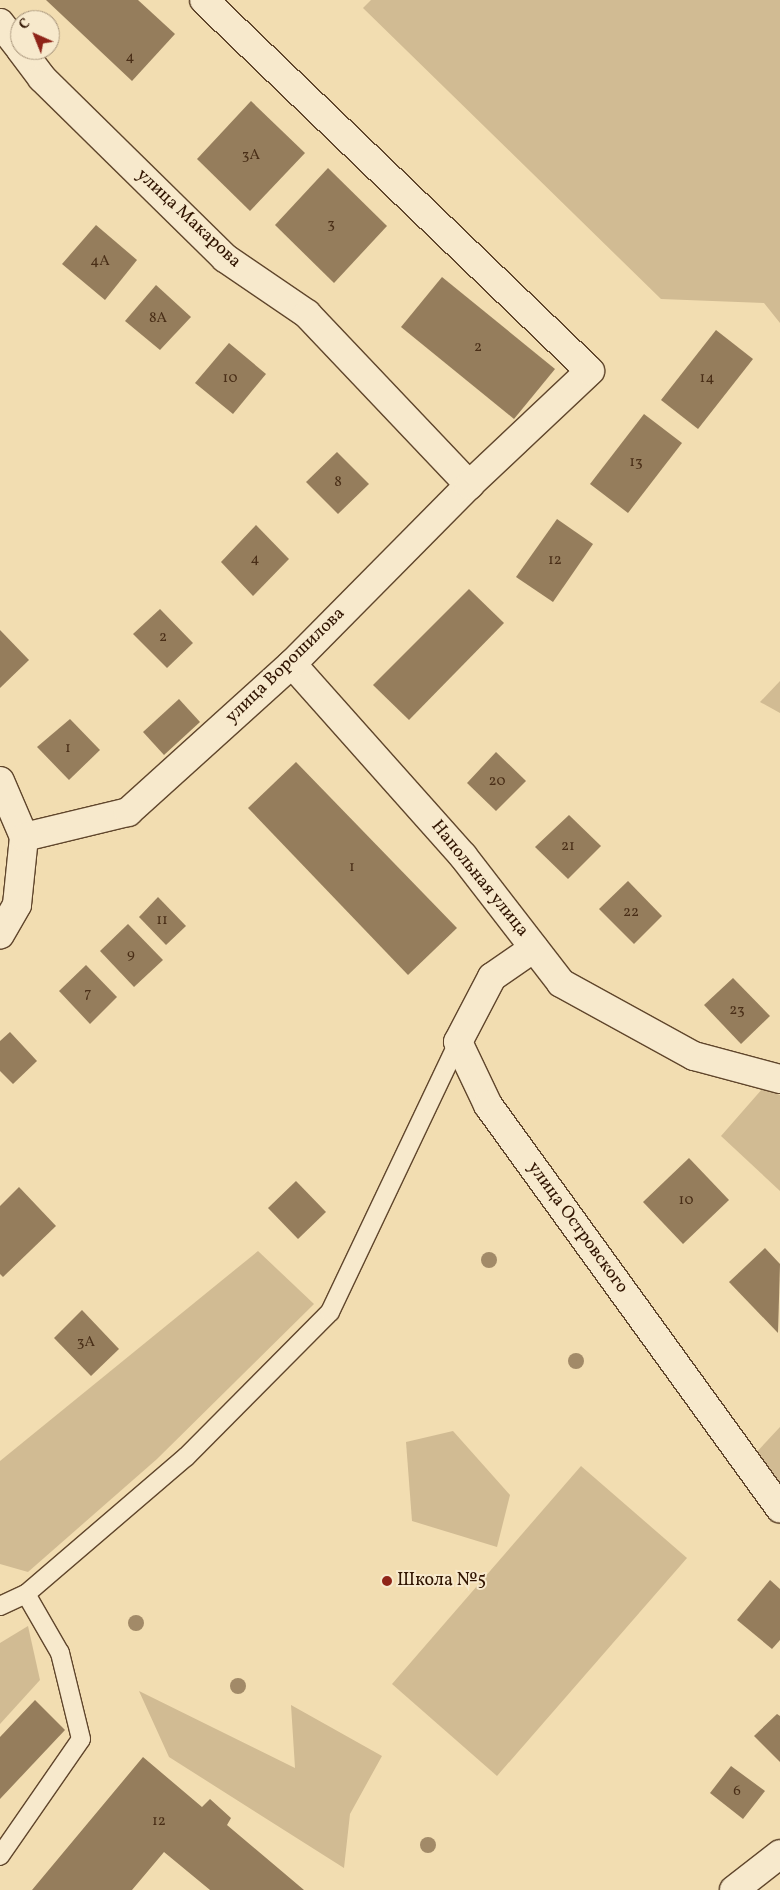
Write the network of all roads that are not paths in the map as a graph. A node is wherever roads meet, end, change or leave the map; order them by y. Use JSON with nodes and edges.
{"nodes":[{"id":1,"x":204,"y":0,"type":"edge"},
{"id":2,"x":0,"y":24,"type":"edge"},
{"id":3,"x":10,"y":37,"type":"edge"},
{"id":4,"x":28,"y":60,"type":"edge"},
{"id":5,"x":469,"y":485,"type":"junction"},
{"id":6,"x":292,"y":664,"type":"junction"},
{"id":7,"x":0,"y":781,"type":"edge"},
{"id":8,"x":24,"y":837,"type":"junction"},
{"id":9,"x":0,"y":935,"type":"edge"},
{"id":10,"x":534,"y":948,"type":"junction"},
{"id":11,"x":458,"y":1042,"type":"junction"},
{"id":12,"x":780,"y":1079,"type":"edge"},
{"id":13,"x":780,"y":1509,"type":"edge"},
{"id":14,"x":26,"y":1594,"type":"junction"},
{"id":15,"x":0,"y":1606,"type":"edge"},
{"id":16,"x":780,"y":1854,"type":"edge"},
{"id":17,"x":0,"y":1856,"type":"edge"},
{"id":18,"x":734,"y":1890,"type":"edge"}],
"edges":[{"from":1,"to":5,"type":"street","name":"улица Ворошилова"},
{"from":2,"to":3,"type":"street","name":"улица Макарова"},
{"from":4,"to":5,"type":"street","name":"улица Макарова"},
{"from":5,"to":6,"type":"street","name":"улица Ворошилова"},
{"from":6,"to":8,"type":"street","name":"улица Ворошилова"},
{"from":6,"to":10,"type":"street","name":"Напольная улица"},
{"from":7,"to":8,"type":"street"},
{"from":8,"to":9,"type":"street"},
{"from":10,"to":11,"type":"street"},
{"from":10,"to":12,"type":"street","name":"Напольная улица"},
{"from":11,"to":13,"type":"street","name":"улица Островского"},
{"from":11,"to":14,"type":"lane"},
{"from":14,"to":15,"type":"lane"},
{"from":14,"to":17,"type":"lane"},
{"from":16,"to":18,"type":"street"}]}
